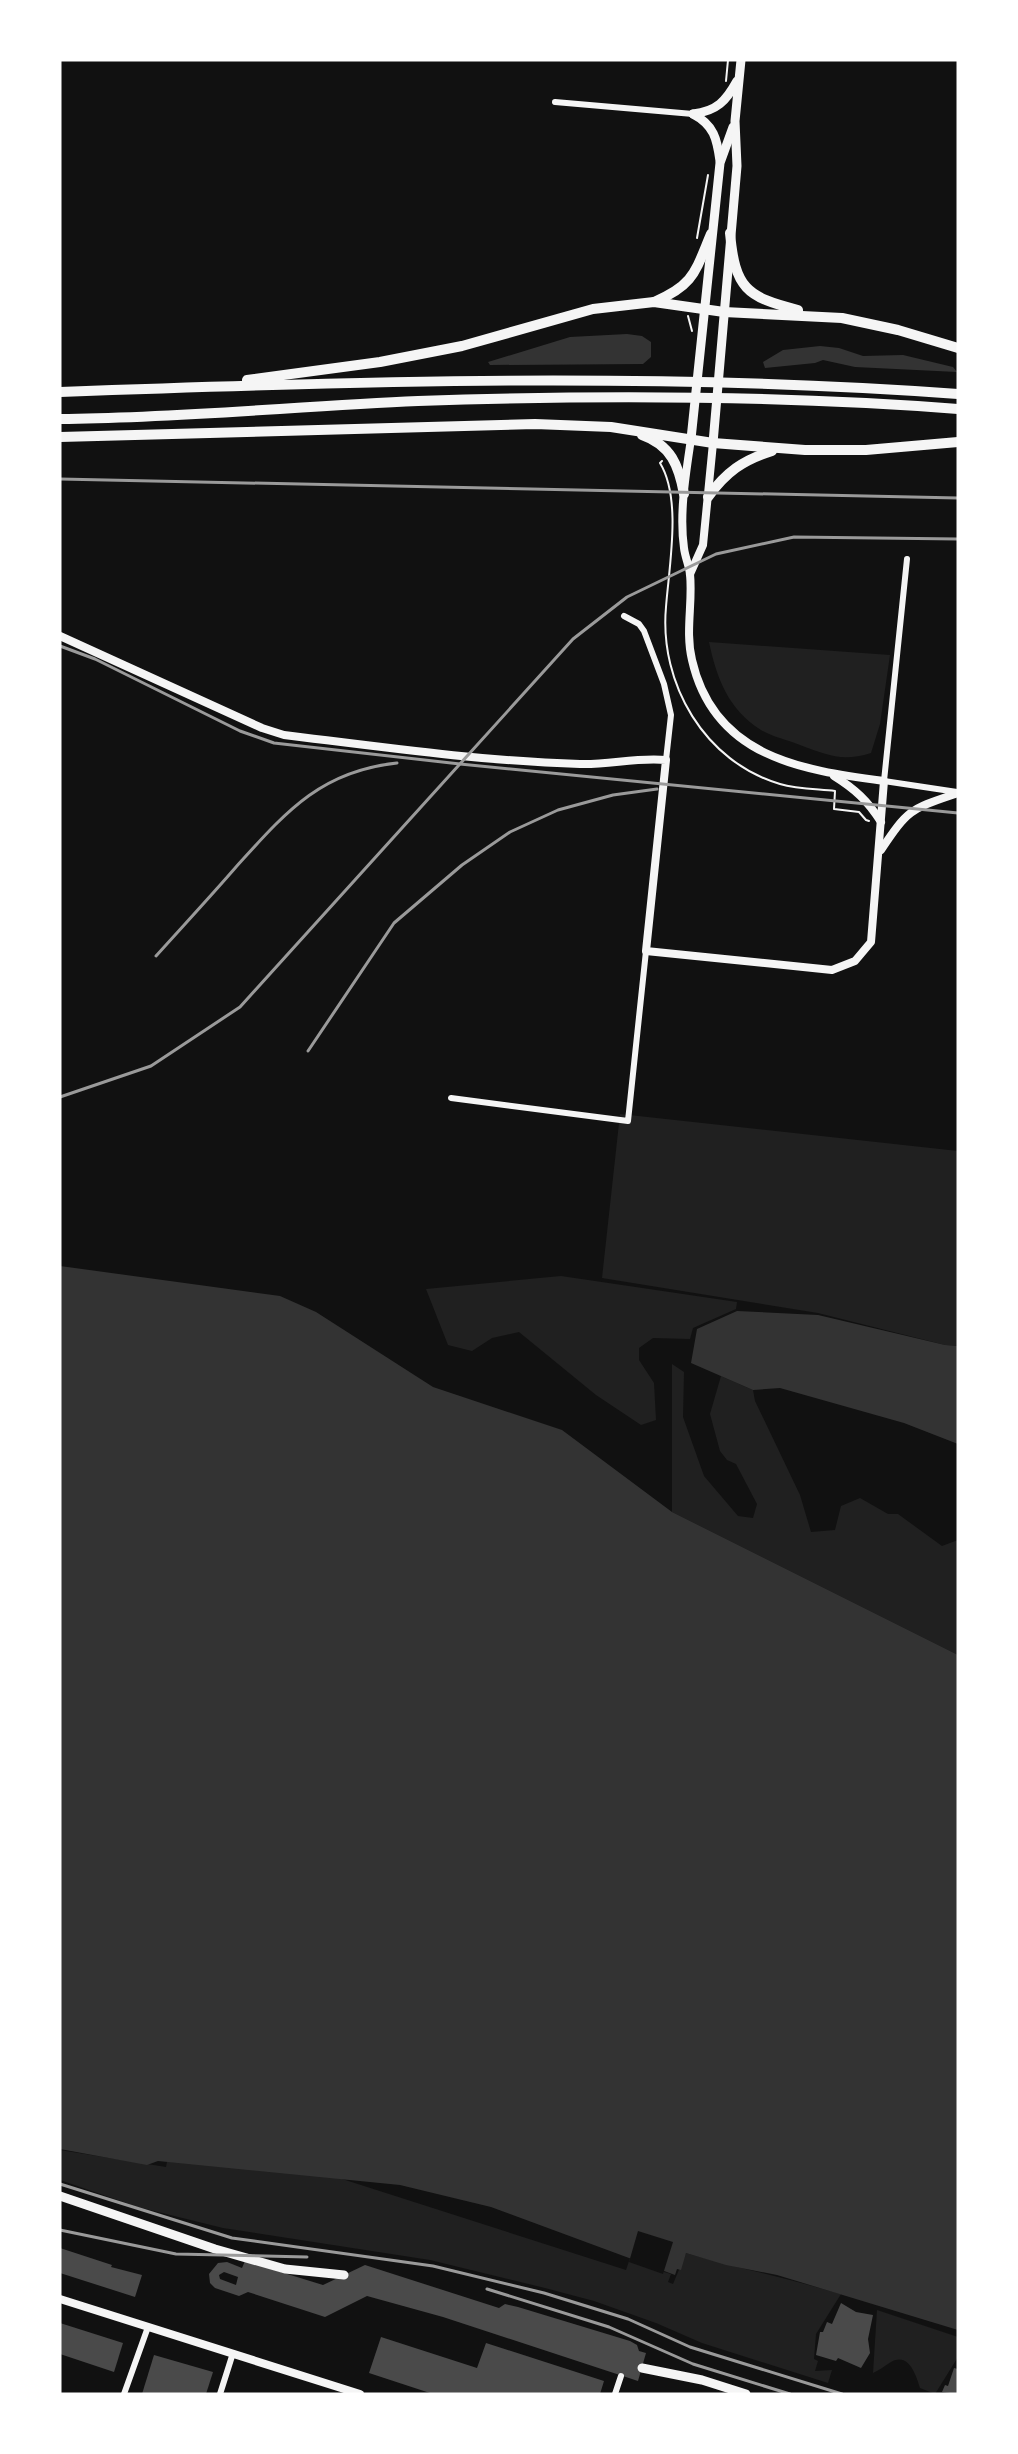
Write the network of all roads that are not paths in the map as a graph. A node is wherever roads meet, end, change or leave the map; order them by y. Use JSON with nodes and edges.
{"nodes":[{"id":1,"x":741,"y":60,"type":"edge"},
{"id":2,"x":740,"y":76,"type":"junction"},
{"id":3,"x":555,"y":102,"type":"dead end"},
{"id":4,"x":693,"y":114,"type":"junction"},
{"id":5,"x":735,"y":121,"type":"junction"},
{"id":6,"x":720,"y":163,"type":"junction"},
{"id":7,"x":730,"y":232,"type":"junction"},
{"id":8,"x":711,"y":234,"type":"junction"},
{"id":9,"x":654,"y":302,"type":"junction"},
{"id":10,"x":704,"y":309,"type":"junction"},
{"id":11,"x":724,"y":312,"type":"junction"},
{"id":12,"x":817,"y":315,"type":"junction"},
{"id":13,"x":958,"y":348,"type":"edge"},
{"id":14,"x":206,"y":387,"type":"junction"},
{"id":15,"x":60,"y":392,"type":"edge"},
{"id":16,"x":958,"y":394,"type":"edge"},
{"id":17,"x":958,"y":409,"type":"edge"},
{"id":18,"x":60,"y":419,"type":"edge"},
{"id":19,"x":611,"y":427,"type":"junction"},
{"id":20,"x":60,"y":437,"type":"edge"},
{"id":21,"x":958,"y":442,"type":"edge"},
{"id":22,"x":690,"y":444,"type":"junction"},
{"id":23,"x":713,"y":447,"type":"junction"},
{"id":24,"x":778,"y":449,"type":"junction"},
{"id":25,"x":684,"y":494,"type":"junction"},
{"id":26,"x":708,"y":497,"type":"junction"},
{"id":27,"x":908,"y":559,"type":"dead end"},
{"id":28,"x":690,"y":574,"type":"junction"},
{"id":29,"x":624,"y":616,"type":"dead end"},
{"id":30,"x":60,"y":636,"type":"edge"},
{"id":31,"x":666,"y":760,"type":"junction"},
{"id":32,"x":830,"y":774,"type":"junction"},
{"id":33,"x":884,"y":781,"type":"junction"},
{"id":34,"x":958,"y":793,"type":"edge"},
{"id":35,"x":881,"y":822,"type":"junction"},
{"id":36,"x":879,"y":852,"type":"junction"},
{"id":37,"x":646,"y":951,"type":"junction"},
{"id":38,"x":451,"y":1098,"type":"dead end"},
{"id":39,"x":60,"y":2196,"type":"edge"},
{"id":40,"x":344,"y":2275,"type":"dead end"},
{"id":41,"x":60,"y":2299,"type":"edge"},
{"id":42,"x":148,"y":2327,"type":"junction"},
{"id":43,"x":233,"y":2354,"type":"junction"},
{"id":44,"x":642,"y":2368,"type":"dead end"},
{"id":45,"x":621,"y":2376,"type":"dead end"},
{"id":46,"x":124,"y":2394,"type":"edge"},
{"id":47,"x":220,"y":2394,"type":"edge"},
{"id":48,"x":360,"y":2394,"type":"edge"},
{"id":49,"x":615,"y":2394,"type":"edge"},
{"id":50,"x":746,"y":2394,"type":"edge"}],
"edges":[{"from":1,"to":2,"type":"main road"},
{"from":2,"to":4,"type":"main road"},
{"from":2,"to":5,"type":"main road"},
{"from":3,"to":4,"type":"street"},
{"from":4,"to":6,"type":"main road"},
{"from":5,"to":6,"type":"main road"},
{"from":5,"to":7,"type":"main road"},
{"from":6,"to":8,"type":"main road"},
{"from":7,"to":11,"type":"main road"},
{"from":7,"to":12,"type":"highway"},
{"from":8,"to":9,"type":"highway"},
{"from":8,"to":10,"type":"main road"},
{"from":9,"to":10,"type":"highway"},
{"from":9,"to":14,"type":"highway"},
{"from":10,"to":11,"type":"highway"},
{"from":10,"to":22,"type":"main road"},
{"from":11,"to":12,"type":"highway"},
{"from":11,"to":23,"type":"main road"},
{"from":12,"to":13,"type":"highway"},
{"from":14,"to":15,"type":"highway"},
{"from":14,"to":16,"type":"highway"},
{"from":17,"to":18,"type":"highway"},
{"from":19,"to":20,"type":"highway"},
{"from":19,"to":22,"type":"highway"},
{"from":19,"to":25,"type":"highway"},
{"from":21,"to":24,"type":"highway"},
{"from":22,"to":23,"type":"highway"},
{"from":22,"to":25,"type":"street"},
{"from":23,"to":24,"type":"highway"},
{"from":23,"to":26,"type":"street"},
{"from":24,"to":26,"type":"highway"},
{"from":25,"to":28,"type":"street"},
{"from":26,"to":28,"type":"street"},
{"from":27,"to":33,"type":"street"},
{"from":28,"to":32,"type":"street"},
{"from":29,"to":31,"type":"street"},
{"from":30,"to":31,"type":"street"},
{"from":31,"to":37,"type":"street"},
{"from":32,"to":33,"type":"street"},
{"from":32,"to":35,"type":"street"},
{"from":33,"to":34,"type":"street"},
{"from":33,"to":35,"type":"street"},
{"from":34,"to":36,"type":"street"},
{"from":35,"to":36,"type":"street"},
{"from":36,"to":37,"type":"street"},
{"from":37,"to":38,"type":"street"},
{"from":39,"to":40,"type":"main road"},
{"from":41,"to":42,"type":"street"},
{"from":42,"to":43,"type":"street"},
{"from":42,"to":46,"type":"street"},
{"from":43,"to":47,"type":"street"},
{"from":43,"to":48,"type":"street"},
{"from":44,"to":50,"type":"main road"},
{"from":45,"to":49,"type":"street"}]}
